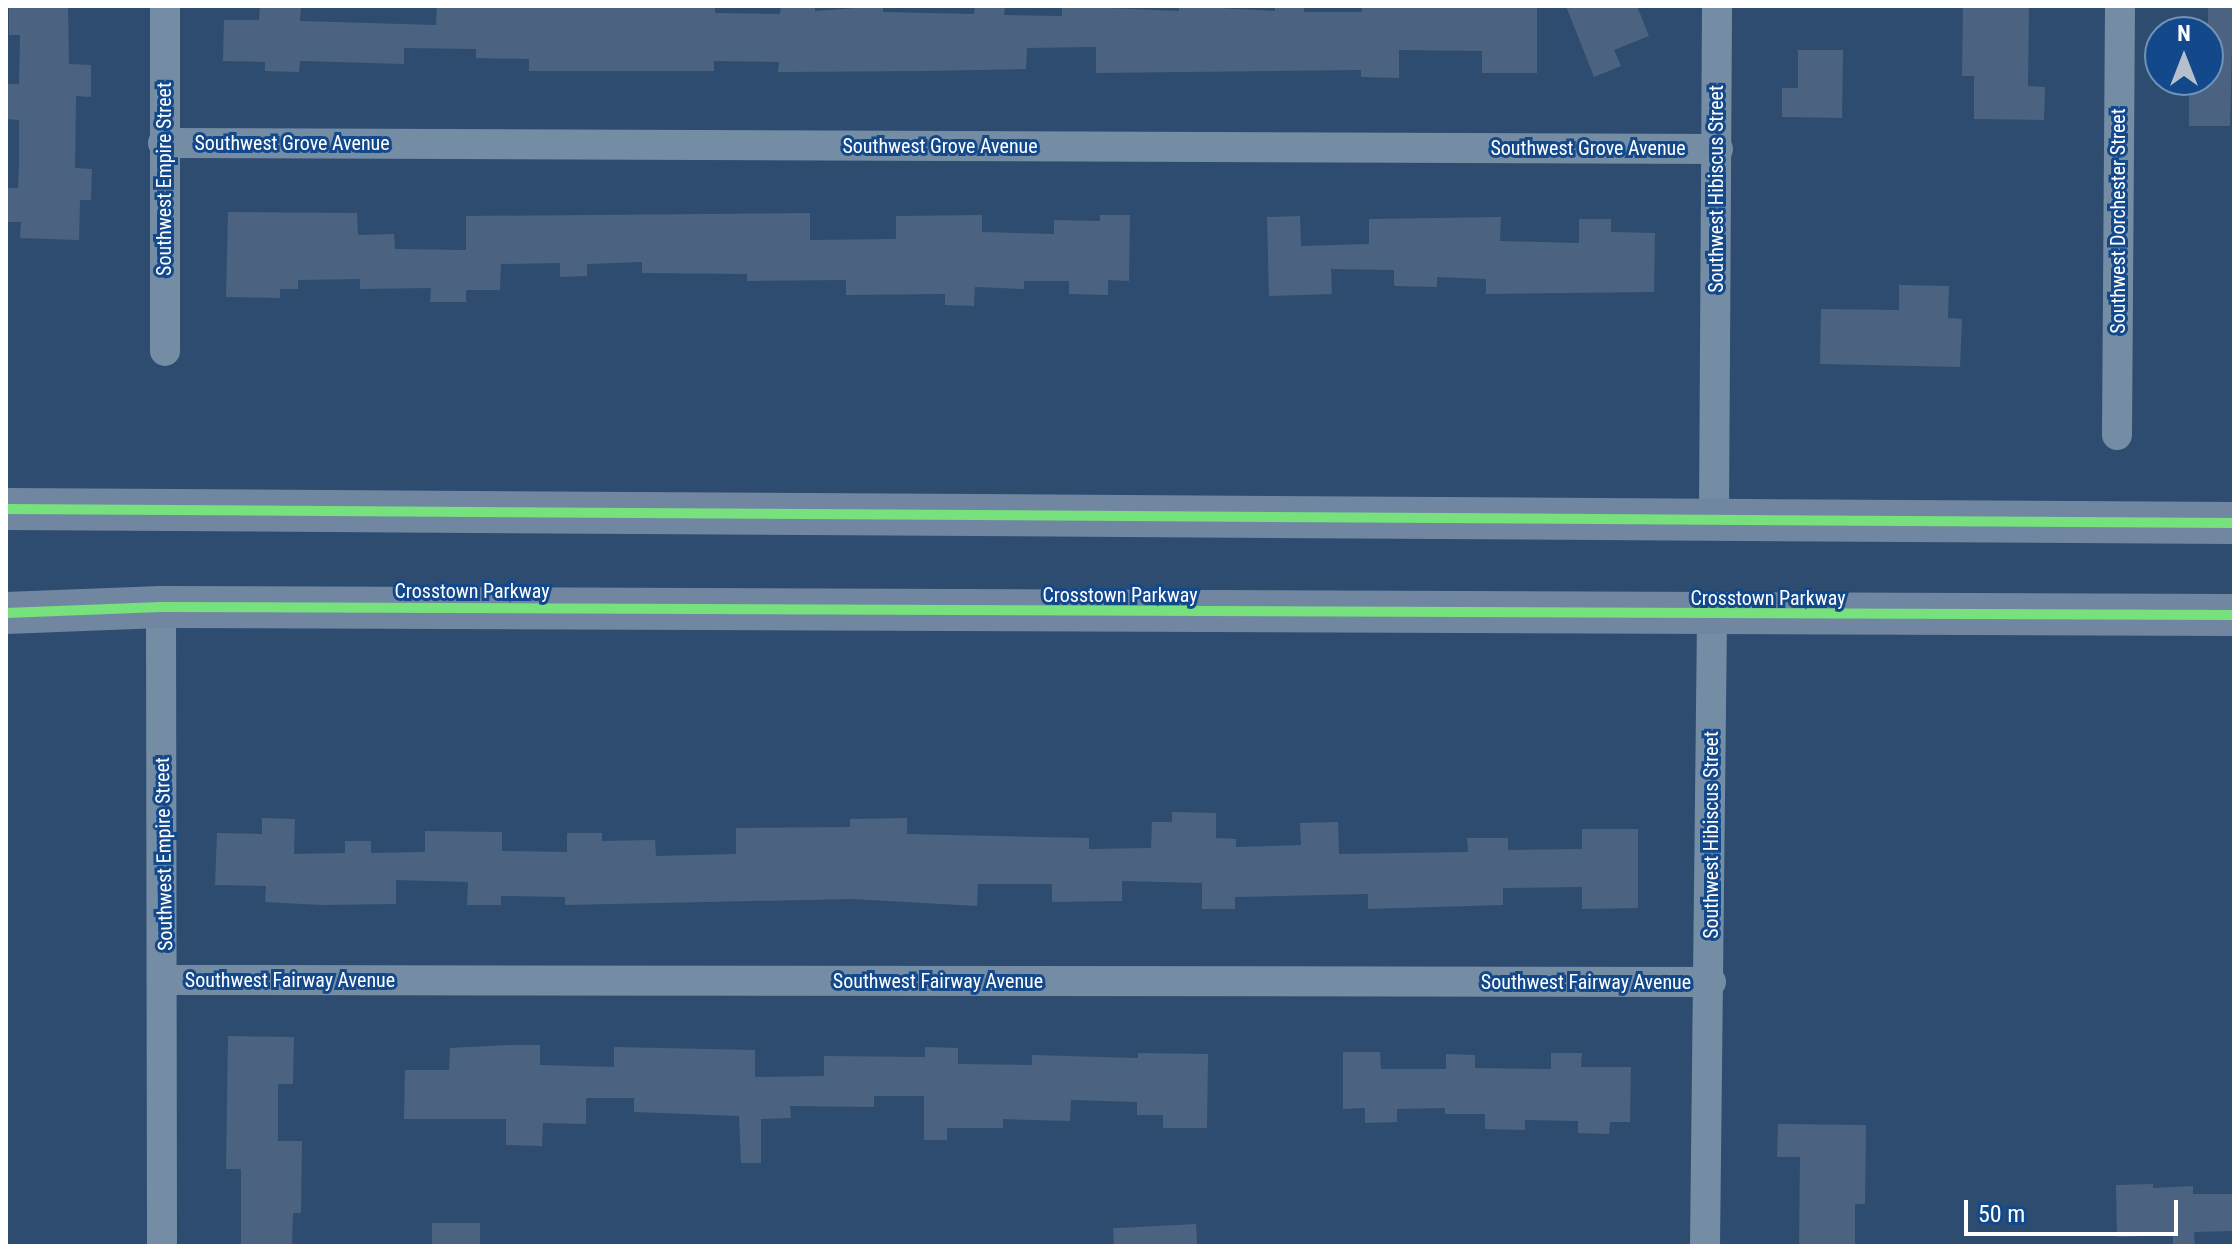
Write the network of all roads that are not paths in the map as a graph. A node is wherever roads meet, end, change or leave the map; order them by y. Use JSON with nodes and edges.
{"nodes":[{"id":1,"x":165,"y":6,"type":"edge"},
{"id":2,"x":1717,"y":6,"type":"edge"},
{"id":3,"x":2120,"y":6,"type":"edge"},
{"id":4,"x":163,"y":143,"type":"junction"},
{"id":5,"x":1718,"y":149,"type":"junction"},
{"id":6,"x":165,"y":351,"type":"dead end"},
{"id":7,"x":2117,"y":435,"type":"dead end"},
{"id":8,"x":6,"y":509,"type":"edge"},
{"id":9,"x":1714,"y":517,"type":"junction"},
{"id":10,"x":2234,"y":523,"type":"edge"},
{"id":11,"x":161,"y":607,"type":"junction"},
{"id":12,"x":6,"y":613,"type":"edge"},
{"id":13,"x":2234,"y":615,"type":"edge"},
{"id":14,"x":1712,"y":616,"type":"junction"},
{"id":15,"x":165,"y":980,"type":"junction"},
{"id":16,"x":1711,"y":982,"type":"junction"},
{"id":17,"x":162,"y":1246,"type":"edge"},
{"id":18,"x":1705,"y":1246,"type":"edge"}],
"edges":[{"from":1,"to":4,"type":"street","name":"Southwest Empire Street"},
{"from":2,"to":5,"type":"street","name":"Southwest Hibiscus Street"},
{"from":3,"to":7,"type":"street","name":"Southwest Dorchester Street"},
{"from":4,"to":5,"type":"street","name":"Southwest Grove Avenue"},
{"from":4,"to":6,"type":"street","name":"Southwest Empire Street"},
{"from":5,"to":9,"type":"street","name":"Southwest Hibiscus Street"},
{"from":8,"to":9,"type":"main road"},
{"from":9,"to":10,"type":"main road"},
{"from":11,"to":12,"type":"main road","name":"Crosstown Parkway"},
{"from":11,"to":14,"type":"main road","name":"Crosstown Parkway"},
{"from":11,"to":15,"type":"street","name":"Southwest Empire Street"},
{"from":13,"to":14,"type":"main road","name":"Crosstown Parkway"},
{"from":14,"to":16,"type":"street","name":"Southwest Hibiscus Street"},
{"from":15,"to":16,"type":"street","name":"Southwest Fairway Avenue"},
{"from":15,"to":17,"type":"street","name":"Southwest Empire Street"},
{"from":16,"to":18,"type":"street","name":"Southwest Hibiscus Street"}]}
